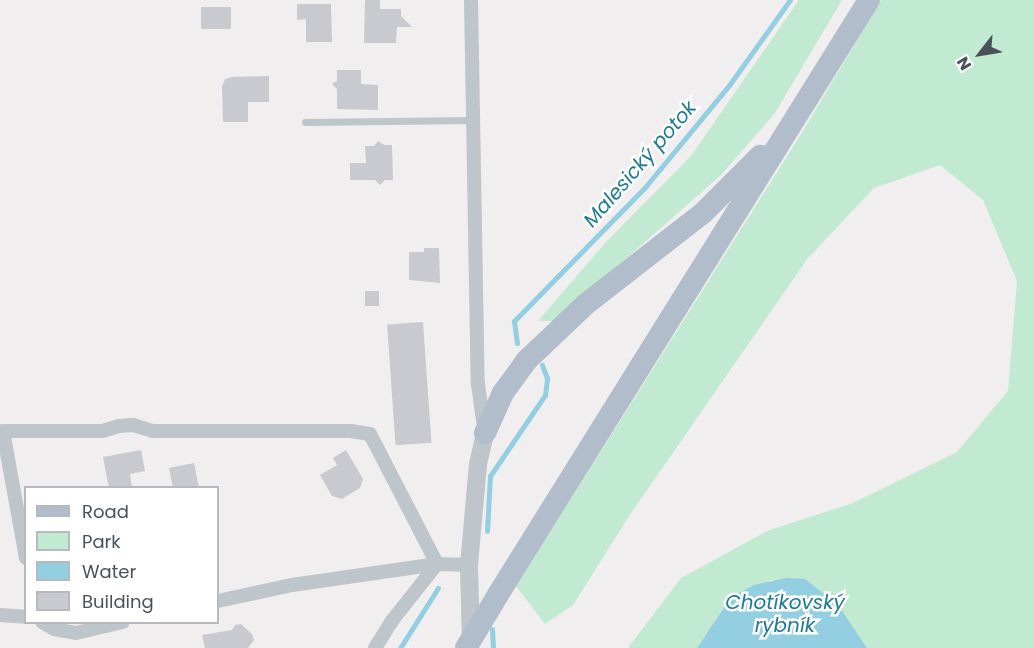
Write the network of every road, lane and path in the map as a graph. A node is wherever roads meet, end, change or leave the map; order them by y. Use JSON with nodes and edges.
{"nodes":[{"id":1,"x":471,"y":0,"type":"edge"},
{"id":2,"x":869,"y":0,"type":"edge"},
{"id":3,"x":804,"y":105,"type":"junction"},
{"id":4,"x":473,"y":120,"type":"junction"},
{"id":5,"x":305,"y":122,"type":"dead end"},
{"id":6,"x":485,"y":433,"type":"junction"},
{"id":7,"x":24,"y":547,"type":"edge"},
{"id":8,"x":437,"y":564,"type":"junction"},
{"id":9,"x":469,"y":566,"type":"junction"},
{"id":10,"x":219,"y":601,"type":"edge"},
{"id":11,"x":0,"y":615,"type":"edge"},
{"id":12,"x":24,"y":617,"type":"edge"},
{"id":13,"x":45,"y":624,"type":"edge"},
{"id":14,"x":114,"y":624,"type":"edge"},
{"id":15,"x":375,"y":648,"type":"edge"},
{"id":16,"x":466,"y":648,"type":"edge"},
{"id":17,"x":471,"y":648,"type":"edge"}],
"edges":[{"from":1,"to":4,"type":"street"},
{"from":2,"to":3,"type":"main road"},
{"from":3,"to":6,"type":"main road"},
{"from":3,"to":16,"type":"main road","bridge":true},
{"from":4,"to":5,"type":"lane"},
{"from":4,"to":6,"type":"street"},
{"from":6,"to":9,"type":"street"},
{"from":7,"to":8,"type":"street"},
{"from":8,"to":9,"type":"street"},
{"from":8,"to":10,"type":"street"},
{"from":8,"to":15,"type":"street"},
{"from":9,"to":17,"type":"street"},
{"from":11,"to":12,"type":"street"},
{"from":13,"to":14,"type":"street"}]}
